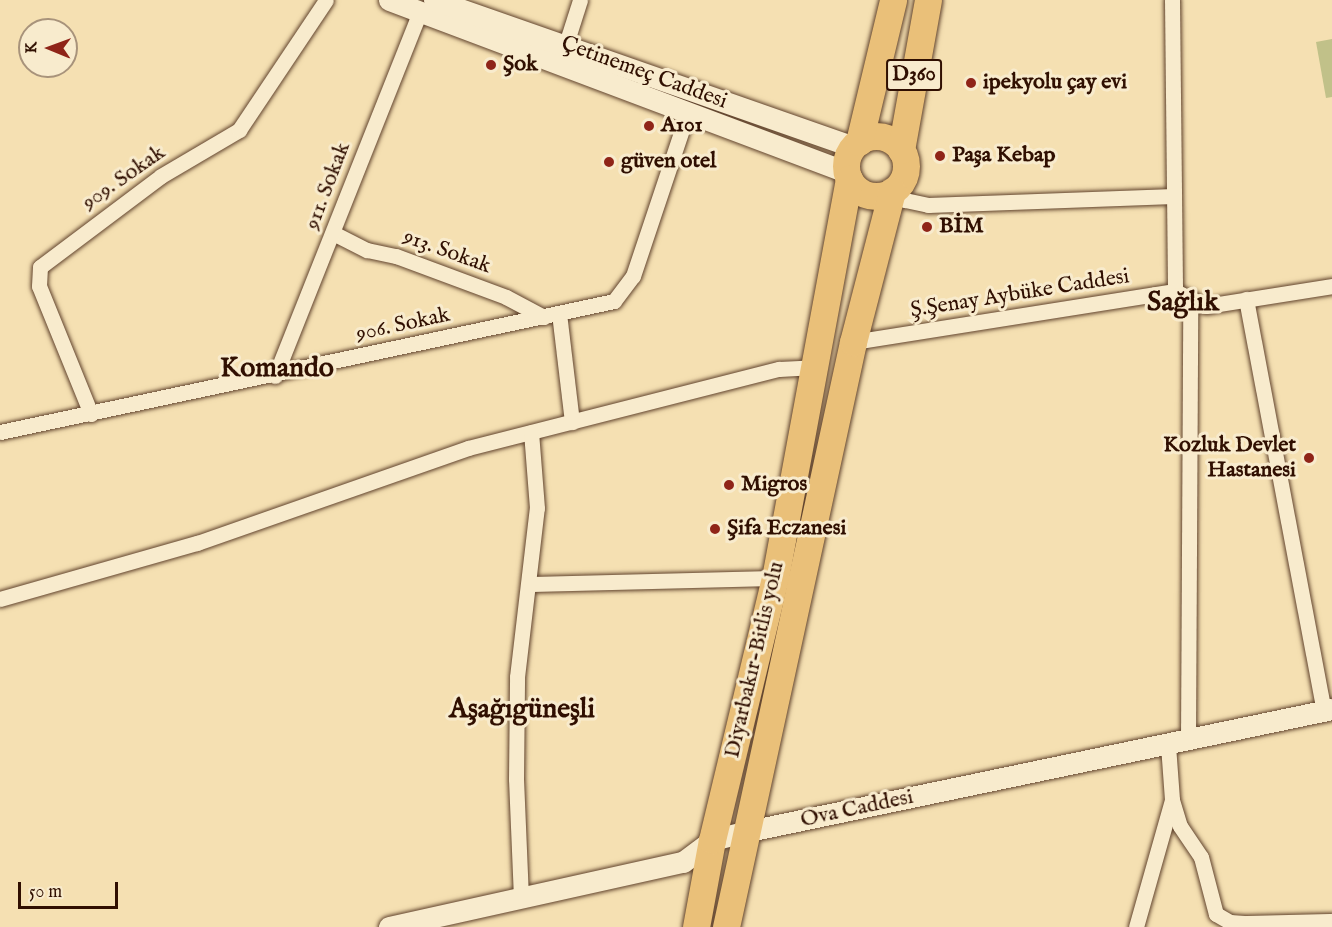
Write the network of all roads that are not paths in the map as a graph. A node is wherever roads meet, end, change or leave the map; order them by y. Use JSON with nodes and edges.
{"nodes":[{"id":1,"x":326,"y":0,"type":"edge"},
{"id":2,"x":389,"y":0,"type":"edge"},
{"id":3,"x":580,"y":0,"type":"edge"},
{"id":4,"x":893,"y":0,"type":"edge"},
{"id":5,"x":928,"y":0,"type":"edge"},
{"id":6,"x":1172,"y":0,"type":"edge"},
{"id":7,"x":465,"y":5,"type":"edge"},
{"id":8,"x":427,"y":6,"type":"edge"},
{"id":9,"x":566,"y":44,"type":"junction"},
{"id":10,"x":688,"y":112,"type":"junction"},
{"id":11,"x":901,"y":150,"type":"junction"},
{"id":12,"x":852,"y":160,"type":"junction"},
{"id":13,"x":892,"y":191,"type":"junction"},
{"id":14,"x":1174,"y":196,"type":"junction"},
{"id":15,"x":333,"y":233,"type":"junction"},
{"id":16,"x":1332,"y":286,"type":"edge"},
{"id":17,"x":1176,"y":291,"type":"junction"},
{"id":18,"x":1190,"y":297,"type":"junction"},
{"id":19,"x":1246,"y":300,"type":"junction"},
{"id":20,"x":552,"y":315,"type":"junction"},
{"id":21,"x":853,"y":342,"type":"junction"},
{"id":22,"x":815,"y":367,"type":"junction"},
{"id":23,"x":275,"y":376,"type":"junction"},
{"id":24,"x":91,"y":414,"type":"junction"},
{"id":25,"x":572,"y":422,"type":"junction"},
{"id":26,"x":0,"y":432,"type":"edge"},
{"id":27,"x":531,"y":432,"type":"junction"},
{"id":28,"x":775,"y":578,"type":"junction"},
{"id":29,"x":529,"y":584,"type":"junction"},
{"id":30,"x":0,"y":599,"type":"edge"},
{"id":31,"x":1328,"y":710,"type":"edge"},
{"id":32,"x":1188,"y":741,"type":"junction"},
{"id":33,"x":1168,"y":745,"type":"junction"},
{"id":34,"x":1172,"y":800,"type":"junction"},
{"id":35,"x":744,"y":832,"type":"junction"},
{"id":36,"x":712,"y":840,"type":"junction"},
{"id":37,"x":521,"y":898,"type":"junction"},
{"id":38,"x":1332,"y":921,"type":"edge"},
{"id":39,"x":389,"y":927,"type":"edge"},
{"id":40,"x":696,"y":927,"type":"edge"},
{"id":41,"x":726,"y":927,"type":"edge"},
{"id":42,"x":1136,"y":927,"type":"edge"}],
"edges":[{"from":1,"to":24,"type":"street","name":"909. Sokak"},
{"from":2,"to":8,"type":"street","name":"Çetinemeç Caddesi"},
{"from":3,"to":9,"type":"street"},
{"from":4,"to":12,"type":"highway","name":"Diyarbakır-Bitlis yolu","number":"D360"},
{"from":5,"to":11,"type":"highway","number":"D360"},
{"from":6,"to":14,"type":"street"},
{"from":7,"to":8,"type":"street","name":"Çetinemeç Caddesi"},
{"from":7,"to":9,"type":"street","name":"Çetinemeç Caddesi"},
{"from":8,"to":10,"type":"street","name":"Çetinemeç Caddesi"},
{"from":8,"to":15,"type":"street","name":"911. Sokak"},
{"from":9,"to":12,"type":"street","name":"Çetinemeç Caddesi"},
{"from":10,"to":12,"type":"street","name":"Çetinemeç Caddesi"},
{"from":10,"to":20,"type":"street","name":"906. Sokak"},
{"from":11,"to":12,"type":"highway"},
{"from":11,"to":13,"type":"highway"},
{"from":12,"to":13,"type":"highway"},
{"from":12,"to":22,"type":"highway","name":"Diyarbakır-Bitlis yolu","number":"D360"},
{"from":13,"to":14,"type":"street"},
{"from":13,"to":21,"type":"highway","name":"Diyarbakır-Bitlis yolu"},
{"from":14,"to":17,"type":"street"},
{"from":15,"to":20,"type":"street","name":"913. Sokak"},
{"from":15,"to":23,"type":"street","name":"911. Sokak"},
{"from":16,"to":19,"type":"street"},
{"from":17,"to":18,"type":"street"},
{"from":17,"to":21,"type":"street","name":"Ş.Şenay Aybüke Caddesi"},
{"from":18,"to":19,"type":"street"},
{"from":18,"to":32,"type":"street"},
{"from":19,"to":31,"type":"street"},
{"from":20,"to":23,"type":"street","name":"906. Sokak"},
{"from":20,"to":25,"type":"street"},
{"from":21,"to":35,"type":"highway","name":"Diyarbakır-Bitlis yolu"},
{"from":22,"to":25,"type":"street"},
{"from":22,"to":28,"type":"highway","name":"Diyarbakır-Bitlis yolu","number":"D360"},
{"from":23,"to":24,"type":"street","name":"906. Sokak"},
{"from":24,"to":26,"type":"street","name":"906. Sokak"},
{"from":25,"to":27,"type":"street"},
{"from":27,"to":29,"type":"street"},
{"from":27,"to":30,"type":"street"},
{"from":28,"to":29,"type":"street"},
{"from":28,"to":36,"type":"highway","name":"Diyarbakır-Bitlis yolu","number":"D360"},
{"from":29,"to":37,"type":"street"},
{"from":31,"to":32,"type":"street","name":"Ova Caddesi"},
{"from":32,"to":33,"type":"street","name":"Ova Caddesi"},
{"from":33,"to":34,"type":"street"},
{"from":33,"to":35,"type":"street","name":"Ova Caddesi"},
{"from":34,"to":38,"type":"street"},
{"from":34,"to":42,"type":"street"},
{"from":35,"to":36,"type":"street","name":"Ova Caddesi"},
{"from":35,"to":41,"type":"highway","name":"Diyarbakır-Bitlis yolu"},
{"from":36,"to":37,"type":"street","name":"Ova Caddesi"},
{"from":36,"to":40,"type":"highway","name":"Diyarbakır-Bitlis yolu","number":"D360"},
{"from":37,"to":39,"type":"street","name":"Ova Caddesi"}]}
